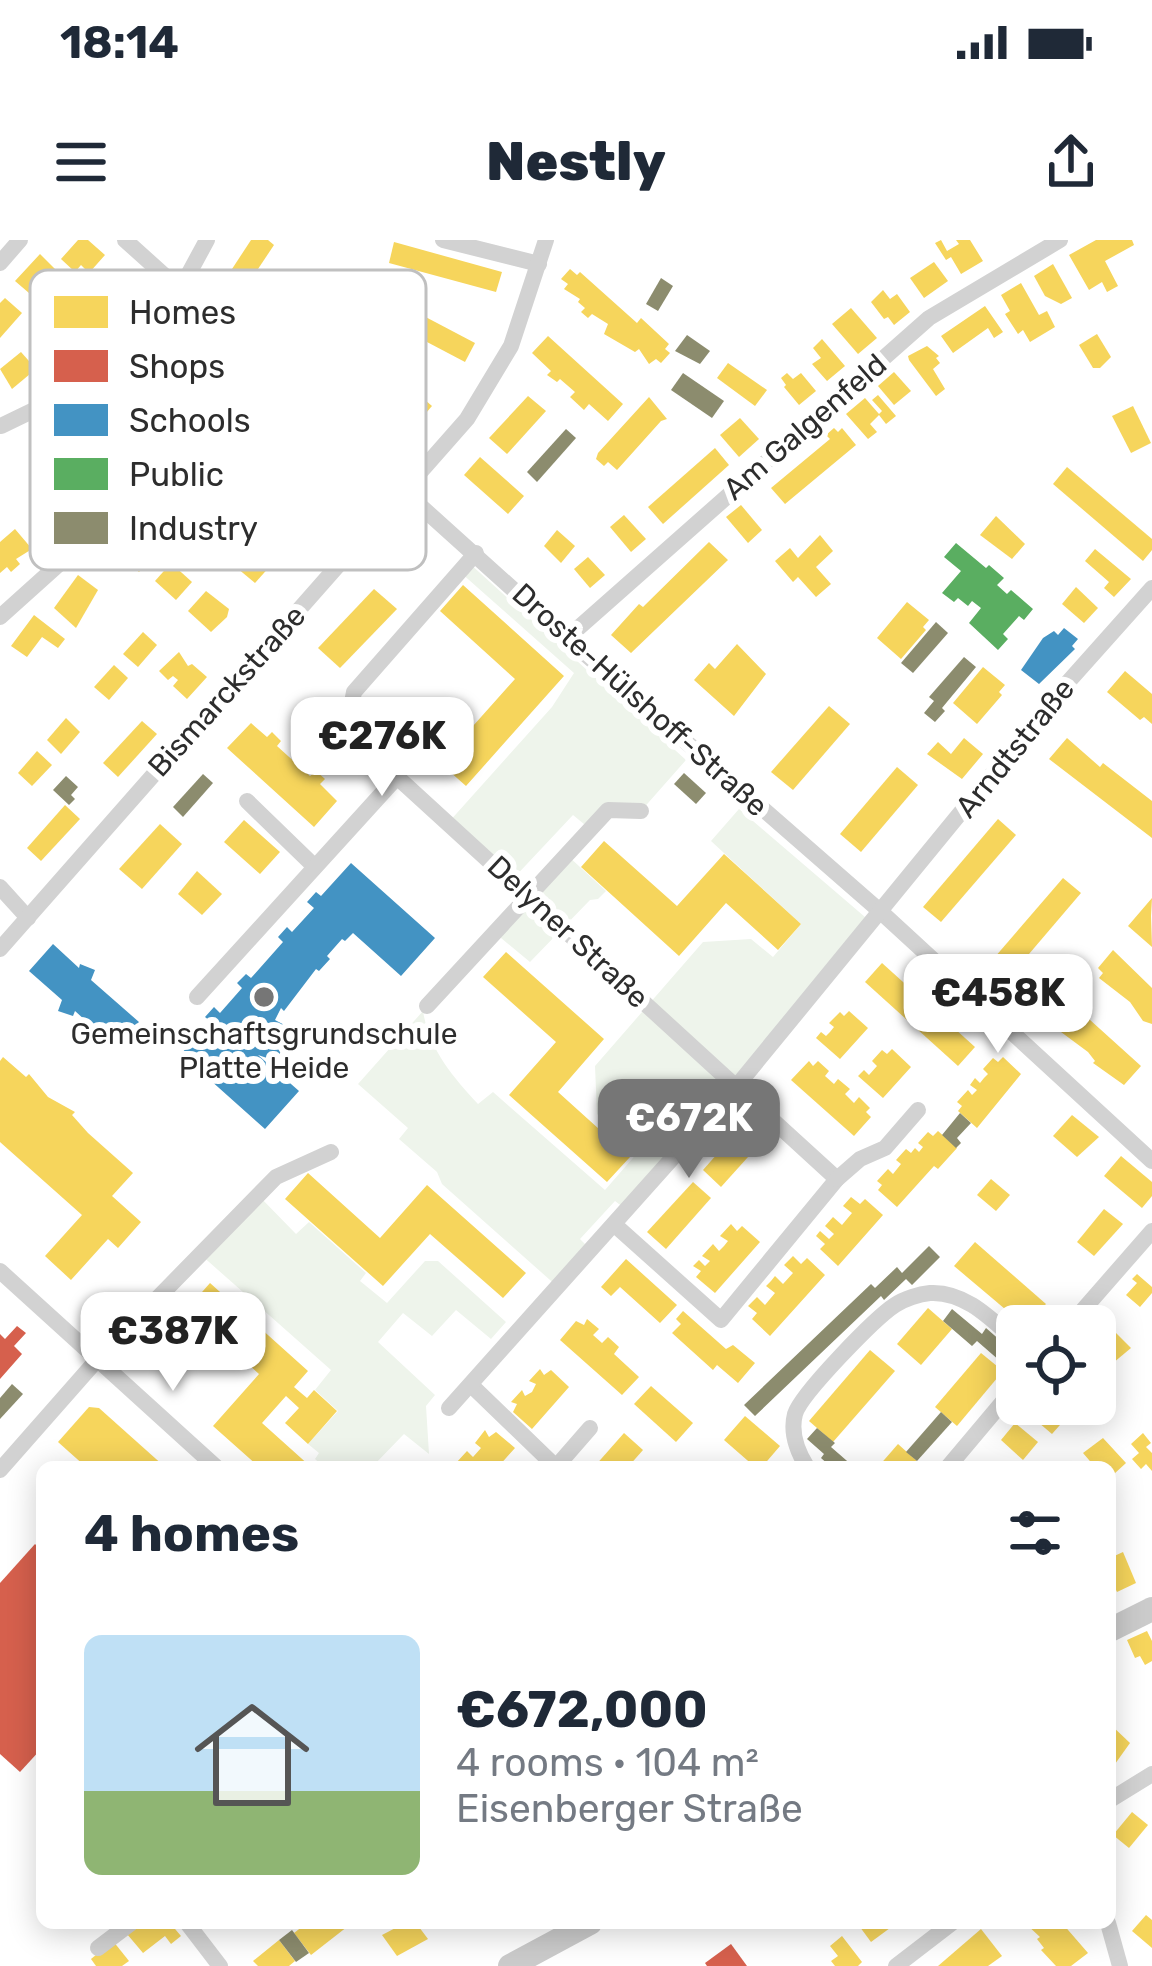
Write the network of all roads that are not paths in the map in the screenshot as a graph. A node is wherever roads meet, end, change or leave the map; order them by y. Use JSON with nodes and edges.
{"nodes":[{"id":1,"x":20,"y":240,"type":"edge"},
{"id":2,"x":125,"y":240,"type":"edge"},
{"id":3,"x":207,"y":240,"type":"edge"},
{"id":4,"x":443,"y":240,"type":"edge"},
{"id":5,"x":546,"y":240,"type":"edge"},
{"id":6,"x":1060,"y":240,"type":"edge"},
{"id":7,"x":0,"y":263,"type":"edge"},
{"id":8,"x":539,"y":265,"type":"junction"},
{"id":9,"x":160,"y":270,"type":"edge"},
{"id":10,"x":191,"y":270,"type":"edge"},
{"id":11,"x":30,"y":412,"type":"edge"},
{"id":12,"x":0,"y":425,"type":"edge"},
{"id":13,"x":426,"y":466,"type":"edge"},
{"id":14,"x":426,"y":508,"type":"edge"},
{"id":15,"x":476,"y":553,"type":"junction"},
{"id":16,"x":52,"y":570,"type":"edge"},
{"id":17,"x":335,"y":570,"type":"edge"},
{"id":18,"x":1152,"y":588,"type":"edge"},
{"id":19,"x":0,"y":617,"type":"edge"},
{"id":20,"x":567,"y":638,"type":"junction"},
{"id":21,"x":397,"y":777,"type":"junction"},
{"id":22,"x":247,"y":800,"type":"dead end"},
{"id":23,"x":641,"y":811,"type":"dead end"},
{"id":24,"x":314,"y":866,"type":"junction"},
{"id":25,"x":0,"y":887,"type":"edge"},
{"id":26,"x":529,"y":897,"type":"junction"},
{"id":27,"x":881,"y":912,"type":"junction"},
{"id":28,"x":28,"y":918,"type":"junction"},
{"id":29,"x":0,"y":949,"type":"edge"},
{"id":30,"x":197,"y":997,"type":"dead end"},
{"id":31,"x":428,"y":1006,"type":"dead end"},
{"id":32,"x":736,"y":1087,"type":"junction"},
{"id":33,"x":918,"y":1109,"type":"dead end"},
{"id":34,"x":331,"y":1152,"type":"dead end"},
{"id":35,"x":1152,"y":1161,"type":"edge"},
{"id":36,"x":837,"y":1179,"type":"junction"},
{"id":37,"x":616,"y":1226,"type":"junction"},
{"id":38,"x":1152,"y":1232,"type":"edge"},
{"id":39,"x":0,"y":1271,"type":"edge"},
{"id":40,"x":1088,"y":1305,"type":"edge"},
{"id":41,"x":996,"y":1323,"type":"edge"},
{"id":42,"x":96,"y":1361,"type":"junction"},
{"id":43,"x":471,"y":1385,"type":"junction"},
{"id":44,"x":449,"y":1408,"type":"dead end"},
{"id":45,"x":996,"y":1410,"type":"edge"},
{"id":46,"x":590,"y":1428,"type":"dead end"},
{"id":47,"x":208,"y":1461,"type":"edge"},
{"id":48,"x":550,"y":1461,"type":"edge"},
{"id":49,"x":561,"y":1461,"type":"edge"},
{"id":50,"x":804,"y":1461,"type":"edge"},
{"id":51,"x":953,"y":1461,"type":"edge"},
{"id":52,"x":0,"y":1470,"type":"edge"},
{"id":53,"x":1152,"y":1609,"type":"edge"},
{"id":54,"x":1116,"y":1627,"type":"edge"},
{"id":55,"x":1152,"y":1774,"type":"edge"},
{"id":56,"x":1116,"y":1796,"type":"edge"},
{"id":57,"x":123,"y":1929,"type":"edge"},
{"id":58,"x":192,"y":1929,"type":"edge"},
{"id":59,"x":579,"y":1929,"type":"edge"},
{"id":60,"x":944,"y":1929,"type":"edge"},
{"id":61,"x":1110,"y":1929,"type":"edge"},
{"id":62,"x":98,"y":1948,"type":"dead end"},
{"id":63,"x":220,"y":1966,"type":"edge"},
{"id":64,"x":510,"y":1966,"type":"edge"},
{"id":65,"x":896,"y":1966,"type":"edge"},
{"id":66,"x":1120,"y":1966,"type":"edge"}],
"edges":[{"from":1,"to":7,"type":"street"},
{"from":2,"to":9,"type":"street","name":"Droste-Hülshoff-Straße"},
{"from":3,"to":10,"type":"street"},
{"from":4,"to":8,"type":"street"},
{"from":5,"to":8,"type":"street","name":"Bismarckstraße"},
{"from":6,"to":20,"type":"street","name":"Am Galgenfeld"},
{"from":8,"to":13,"type":"street","name":"Bismarckstraße"},
{"from":11,"to":12,"type":"street"},
{"from":14,"to":15,"type":"street","name":"Droste-Hülshoff-Straße"},
{"from":15,"to":20,"type":"street","name":"Droste-Hülshoff-Straße"},
{"from":15,"to":21,"type":"street","name":"Delyner Straße"},
{"from":16,"to":19,"type":"street"},
{"from":17,"to":28,"type":"street","name":"Bismarckstraße"},
{"from":18,"to":27,"type":"street","name":"Arndtstraße"},
{"from":20,"to":27,"type":"street","name":"Droste-Hülshoff-Straße"},
{"from":21,"to":24,"type":"street"},
{"from":21,"to":26,"type":"street","name":"Delyner Straße"},
{"from":22,"to":24,"type":"street"},
{"from":23,"to":26,"type":"street"},
{"from":24,"to":30,"type":"street"},
{"from":25,"to":28,"type":"street"},
{"from":26,"to":31,"type":"street"},
{"from":26,"to":32,"type":"street","name":"Delyner Straße"},
{"from":27,"to":32,"type":"street","name":"Arndtstraße"},
{"from":27,"to":35,"type":"street","name":"Droste-Hülshoff-Straße"},
{"from":28,"to":29,"type":"street","name":"Bismarckstraße"},
{"from":32,"to":36,"type":"street","name":"Delyner Straße"},
{"from":32,"to":37,"type":"street","name":"Arndtstraße"},
{"from":33,"to":36,"type":"street"},
{"from":34,"to":42,"type":"street"},
{"from":36,"to":37,"type":"street"},
{"from":37,"to":43,"type":"street","name":"Arndtstraße"},
{"from":38,"to":40,"type":"street"},
{"from":39,"to":42,"type":"street"},
{"from":41,"to":50,"type":"street"},
{"from":42,"to":47,"type":"street"},
{"from":42,"to":52,"type":"street"},
{"from":43,"to":44,"type":"street","name":"Arndtstraße"},
{"from":43,"to":48,"type":"street"},
{"from":45,"to":51,"type":"street"},
{"from":46,"to":49,"type":"street"},
{"from":53,"to":54,"type":"main road"},
{"from":55,"to":56,"type":"street"},
{"from":57,"to":62,"type":"street"},
{"from":58,"to":63,"type":"street"},
{"from":59,"to":64,"type":"main road"},
{"from":60,"to":65,"type":"street"},
{"from":61,"to":66,"type":"street"}]}
